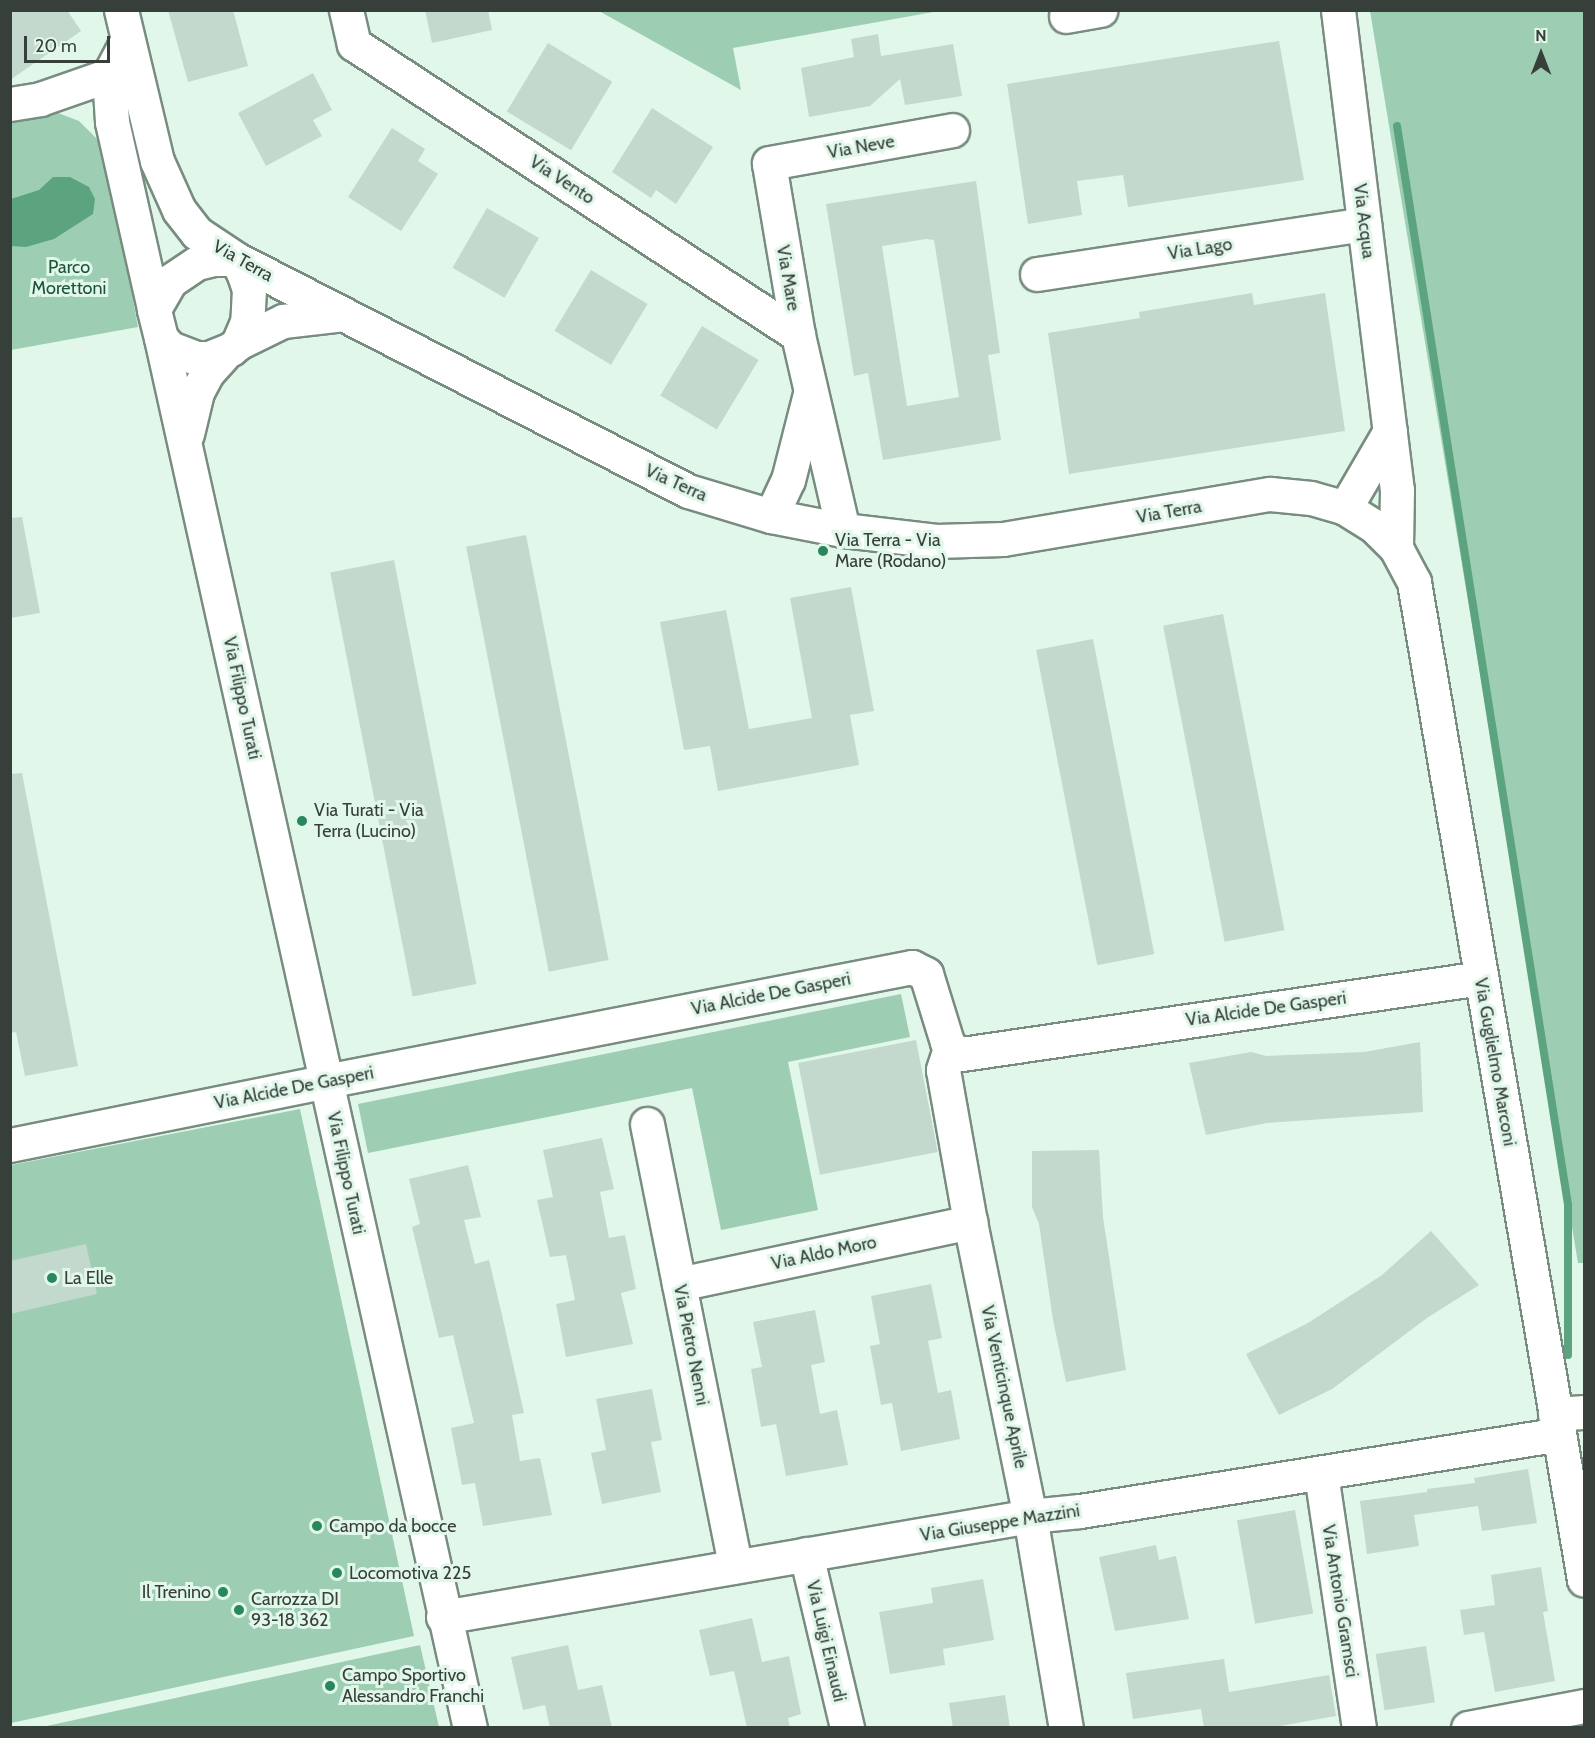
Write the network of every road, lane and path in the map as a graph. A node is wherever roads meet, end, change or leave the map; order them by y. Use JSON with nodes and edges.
{"nodes":[{"id":1,"x":346,"y":10,"type":"edge"},
{"id":2,"x":1100,"y":10,"type":"edge"},
{"id":3,"x":1338,"y":10,"type":"edge"},
{"id":4,"x":1066,"y":16,"type":"dead end"},
{"id":5,"x":124,"y":26,"type":"edge"},
{"id":6,"x":110,"y":75,"type":"junction"},
{"id":7,"x":25,"y":101,"type":"edge"},
{"id":8,"x":112,"y":122,"type":"junction"},
{"id":9,"x":952,"y":130,"type":"dead end"},
{"id":10,"x":769,"y":163,"type":"joint"},
{"id":11,"x":1364,"y":224,"type":"junction"},
{"id":12,"x":236,"y":259,"type":"junction"},
{"id":13,"x":1037,"y":274,"type":"dead end"},
{"id":14,"x":344,"y":314,"type":"junction"},
{"id":15,"x":157,"y":323,"type":"junction"},
{"id":16,"x":798,"y":335,"type":"junction"},
{"id":17,"x":230,"y":349,"type":"junction"},
{"id":18,"x":810,"y":392,"type":"junction"},
{"id":19,"x":1390,"y":431,"type":"junction"},
{"id":20,"x":186,"y":442,"type":"junction"},
{"id":21,"x":1345,"y":508,"type":"junction"},
{"id":22,"x":771,"y":516,"type":"junction"},
{"id":23,"x":843,"y":530,"type":"junction"},
{"id":24,"x":1396,"y":548,"type":"junction"},
{"id":25,"x":1481,"y":978,"type":"junction"},
{"id":26,"x":950,"y":1048,"type":"junction"},
{"id":27,"x":326,"y":1081,"type":"junction"},
{"id":28,"x":647,"y":1124,"type":"dead end"},
{"id":29,"x":10,"y":1145,"type":"edge"},
{"id":30,"x":970,"y":1222,"type":"junction"},
{"id":31,"x":679,"y":1284,"type":"junction"},
{"id":32,"x":1566,"y":1420,"type":"edge"},
{"id":33,"x":1320,"y":1474,"type":"junction"},
{"id":34,"x":1030,"y":1516,"type":"junction"},
{"id":35,"x":806,"y":1554,"type":"junction"},
{"id":36,"x":735,"y":1566,"type":"junction"},
{"id":37,"x":1584,"y":1580,"type":"edge"},
{"id":38,"x":443,"y":1617,"type":"junction"},
{"id":39,"x":1584,"y":1706,"type":"edge"},
{"id":40,"x":470,"y":1728,"type":"edge"},
{"id":41,"x":847,"y":1728,"type":"edge"},
{"id":42,"x":1066,"y":1728,"type":"edge"},
{"id":43,"x":1359,"y":1728,"type":"edge"},
{"id":44,"x":1468,"y":1728,"type":"edge"}],
"edges":[{"from":1,"to":16,"type":"street","name":"Via Vento"},
{"from":2,"to":4,"type":"street"},
{"from":3,"to":11,"type":"street","name":"Via Acqua"},
{"from":5,"to":6,"type":"street","name":"Via Terra"},
{"from":5,"to":12,"type":"street","name":"Via Terra"},
{"from":6,"to":7,"type":"street"},
{"from":6,"to":8,"type":"street"},
{"from":7,"to":8,"type":"street"},
{"from":8,"to":15,"type":"street"},
{"from":9,"to":10,"type":"street","name":"Via Neve"},
{"from":10,"to":16,"type":"street","name":"Via Mare"},
{"from":11,"to":13,"type":"street","name":"Via Lago"},
{"from":11,"to":19,"type":"street","name":"Via Acqua"},
{"from":12,"to":14,"type":"street","name":"Via Terra"},
{"from":12,"to":15,"type":"street"},
{"from":12,"to":17,"type":"street"},
{"from":14,"to":17,"type":"street","name":"Via Filippo Turati"},
{"from":14,"to":22,"type":"street","name":"Via Terra"},
{"from":15,"to":17,"type":"street"},
{"from":15,"to":20,"type":"street","name":"Via Filippo Turati"},
{"from":16,"to":18,"type":"street","name":"Via Mare"},
{"from":17,"to":20,"type":"street","name":"Via Filippo Turati"},
{"from":18,"to":22,"type":"street","name":"Via Mare"},
{"from":18,"to":23,"type":"street","name":"Via Mare"},
{"from":19,"to":21,"type":"street"},
{"from":19,"to":24,"type":"street","name":"Via Acqua"},
{"from":20,"to":27,"type":"street","name":"Via Filippo Turati"},
{"from":21,"to":23,"type":"street","name":"Via Terra"},
{"from":21,"to":24,"type":"street","name":"Via Terra"},
{"from":22,"to":23,"type":"street","name":"Via Terra"},
{"from":24,"to":25,"type":"street","name":"Via Guglielmo Marconi"},
{"from":25,"to":26,"type":"street","name":"Via Alcide De Gasperi"},
{"from":25,"to":32,"type":"street","name":"Via Guglielmo Marconi"},
{"from":26,"to":27,"type":"street","name":"Via Alcide De Gasperi"},
{"from":26,"to":30,"type":"street","name":"Via Venticinque Aprile"},
{"from":27,"to":29,"type":"street","name":"Via Alcide De Gasperi"},
{"from":27,"to":38,"type":"street","name":"Via Filippo Turati"},
{"from":28,"to":31,"type":"street","name":"Via Pietro Nenni"},
{"from":30,"to":31,"type":"street","name":"Via Aldo Moro"},
{"from":30,"to":34,"type":"street","name":"Via Venticinque Aprile"},
{"from":31,"to":36,"type":"street","name":"Via Pietro Nenni"},
{"from":32,"to":33,"type":"street","name":"Via Giuseppe Mazzini"},
{"from":32,"to":37,"type":"street","name":"Via Guglielmo Marconi"},
{"from":33,"to":34,"type":"street","name":"Via Giuseppe Mazzini"},
{"from":33,"to":43,"type":"street","name":"Via Antonio Gramsci"},
{"from":34,"to":35,"type":"street","name":"Via Giuseppe Mazzini"},
{"from":34,"to":42,"type":"street","name":"Via Venticinque Aprile"},
{"from":35,"to":36,"type":"street","name":"Via Giuseppe Mazzini"},
{"from":35,"to":41,"type":"street","name":"Via Luigi Einaudi"},
{"from":36,"to":38,"type":"street","name":"Via Giuseppe Mazzini"},
{"from":38,"to":40,"type":"street","name":"Via Filippo Turati"},
{"from":39,"to":44,"type":"street"}]}
